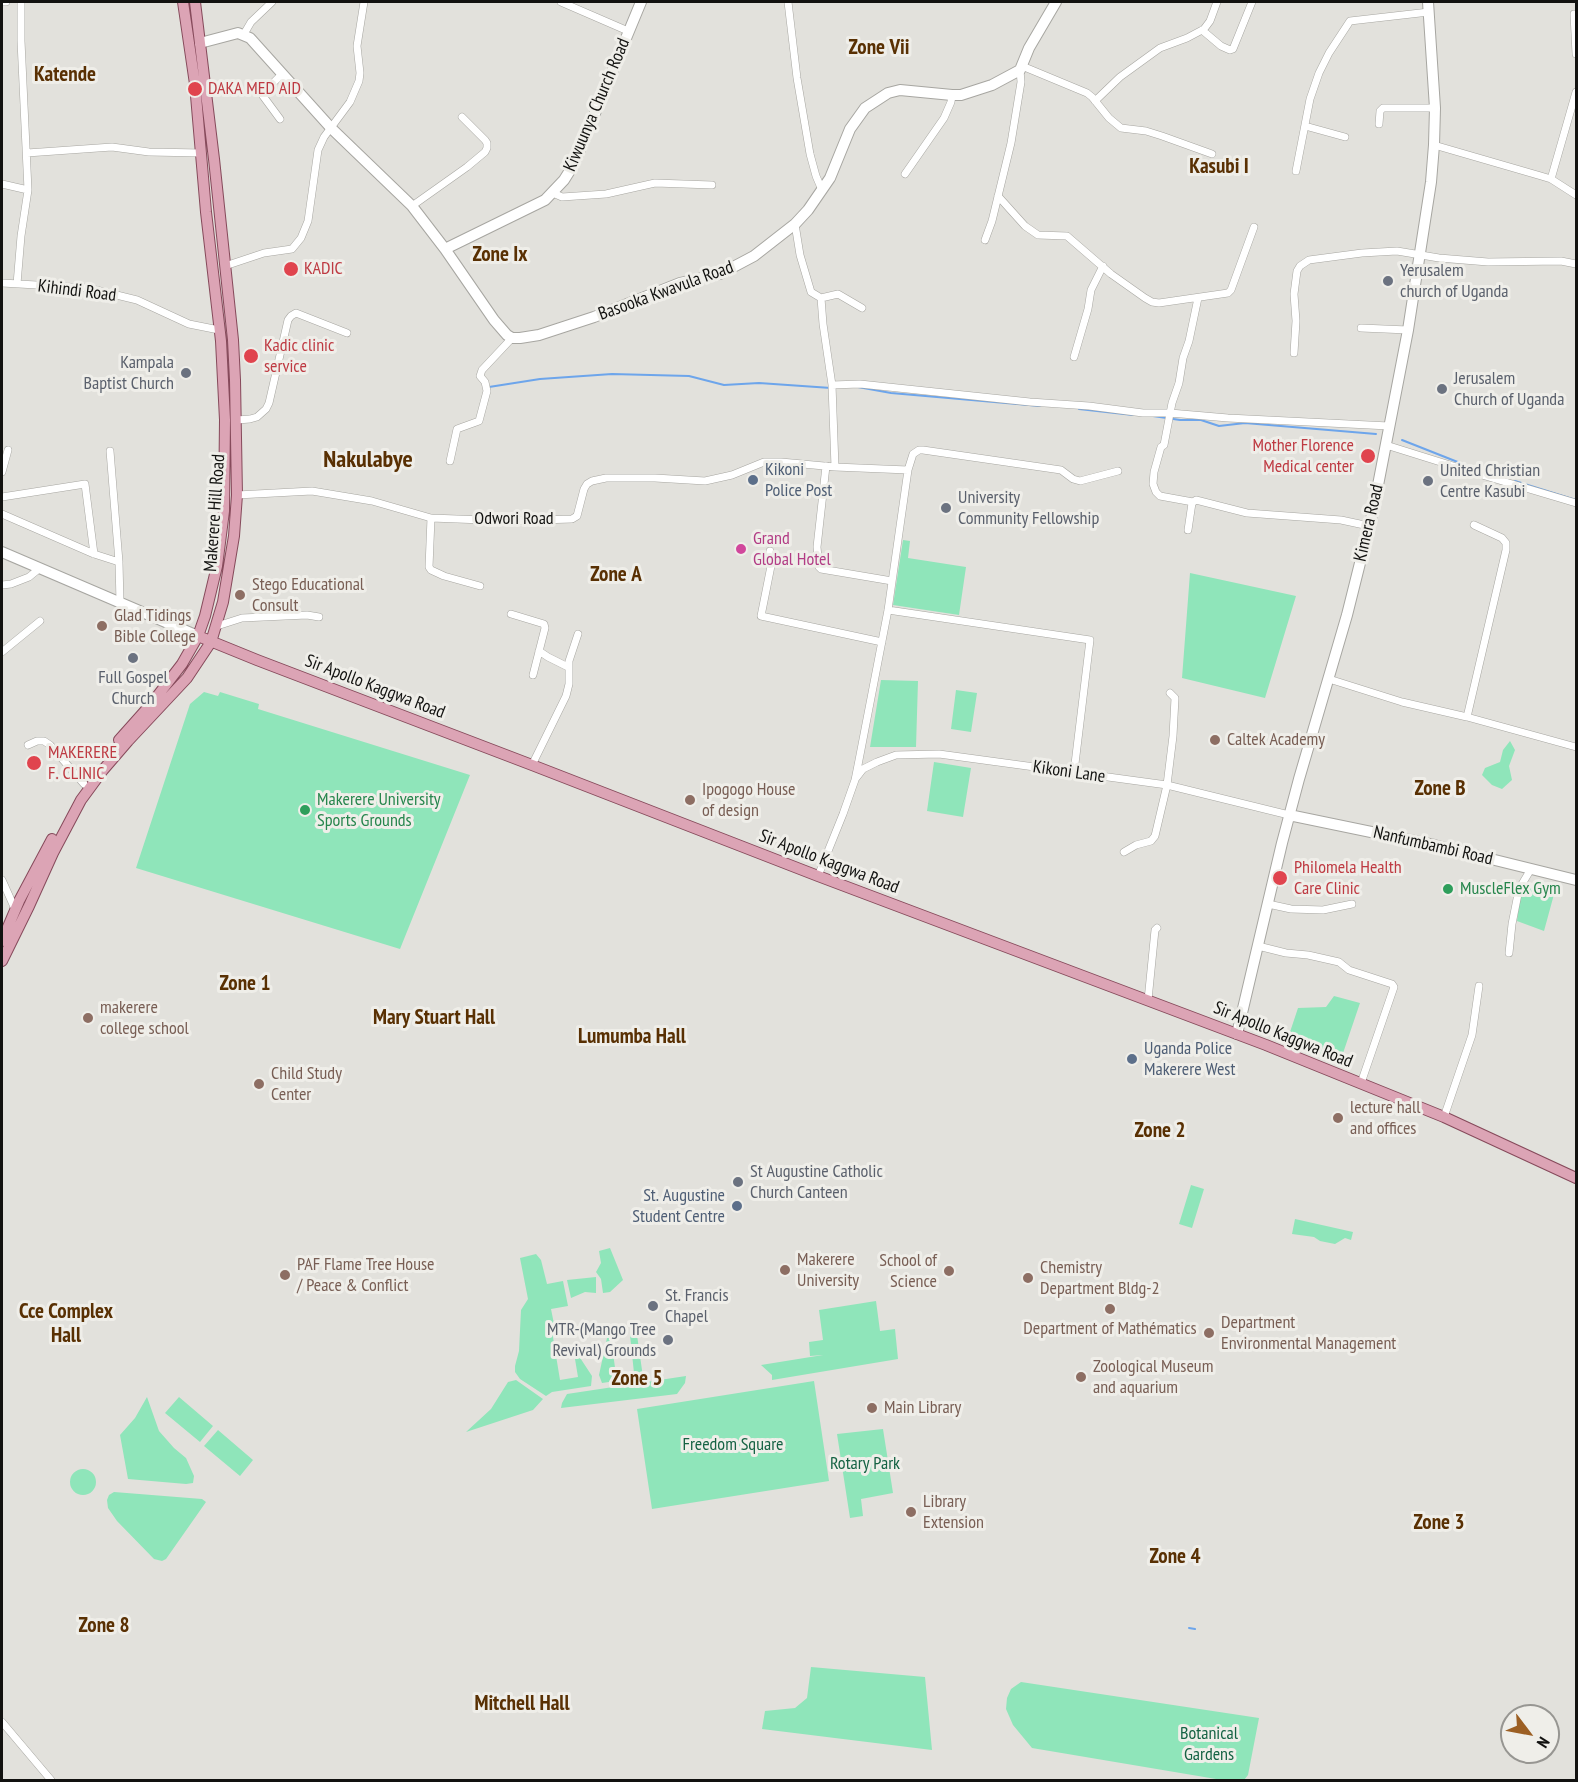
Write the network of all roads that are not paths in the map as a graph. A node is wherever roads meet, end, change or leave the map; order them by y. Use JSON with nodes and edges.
{"nodes":[{"id":1,"x":21,"y":2,"type":"edge"},
{"id":2,"x":183,"y":2,"type":"edge"},
{"id":3,"x":195,"y":2,"type":"edge"},
{"id":4,"x":272,"y":2,"type":"edge"},
{"id":5,"x":364,"y":2,"type":"edge"},
{"id":6,"x":561,"y":2,"type":"edge"},
{"id":7,"x":641,"y":2,"type":"edge"},
{"id":8,"x":788,"y":2,"type":"edge"},
{"id":9,"x":1056,"y":2,"type":"edge"},
{"id":10,"x":1217,"y":2,"type":"edge"},
{"id":11,"x":1252,"y":2,"type":"edge"},
{"id":12,"x":1428,"y":7,"type":"edge"},
{"id":13,"x":1574,"y":14,"type":"dead end"},
{"id":14,"x":1202,"y":30,"type":"junction"},
{"id":15,"x":628,"y":31,"type":"junction"},
{"id":16,"x":244,"y":34,"type":"junction"},
{"id":17,"x":200,"y":44,"type":"junction"},
{"id":18,"x":1576,"y":54,"type":"edge"},
{"id":19,"x":1021,"y":68,"type":"junction"},
{"id":20,"x":282,"y":74,"type":"junction"},
{"id":21,"x":1576,"y":92,"type":"edge"},
{"id":22,"x":952,"y":95,"type":"junction"},
{"id":23,"x":1095,"y":101,"type":"junction"},
{"id":24,"x":1435,"y":108,"type":"junction"},
{"id":25,"x":462,"y":117,"type":"dead end"},
{"id":26,"x":280,"y":118,"type":"dead end"},
{"id":27,"x":1379,"y":124,"type":"dead end"},
{"id":28,"x":1305,"y":126,"type":"junction"},
{"id":29,"x":331,"y":128,"type":"junction"},
{"id":30,"x":1345,"y":137,"type":"dead end"},
{"id":31,"x":1434,"y":145,"type":"junction"},
{"id":32,"x":27,"y":153,"type":"junction"},
{"id":33,"x":201,"y":153,"type":"junction"},
{"id":34,"x":1212,"y":154,"type":"dead end"},
{"id":35,"x":1296,"y":171,"type":"dead end"},
{"id":36,"x":905,"y":174,"type":"dead end"},
{"id":37,"x":1551,"y":179,"type":"junction"},
{"id":38,"x":2,"y":184,"type":"edge"},
{"id":39,"x":712,"y":185,"type":"dead end"},
{"id":40,"x":28,"y":190,"type":"junction"},
{"id":41,"x":822,"y":190,"type":"junction"},
{"id":42,"x":553,"y":193,"type":"junction"},
{"id":43,"x":1576,"y":195,"type":"edge"},
{"id":44,"x":998,"y":196,"type":"junction"},
{"id":45,"x":412,"y":206,"type":"junction"},
{"id":46,"x":795,"y":224,"type":"junction"},
{"id":47,"x":1254,"y":227,"type":"dead end"},
{"id":48,"x":985,"y":240,"type":"dead end"},
{"id":49,"x":445,"y":249,"type":"junction"},
{"id":50,"x":1421,"y":254,"type":"junction"},
{"id":51,"x":1576,"y":263,"type":"edge"},
{"id":52,"x":225,"y":266,"type":"junction"},
{"id":53,"x":1102,"y":266,"type":"junction"},
{"id":54,"x":2,"y":283,"type":"edge"},
{"id":55,"x":17,"y":284,"type":"junction"},
{"id":56,"x":821,"y":298,"type":"junction"},
{"id":57,"x":1198,"y":298,"type":"junction"},
{"id":58,"x":862,"y":308,"type":"dead end"},
{"id":59,"x":1361,"y":327,"type":"dead end"},
{"id":60,"x":219,"y":330,"type":"junction"},
{"id":61,"x":1408,"y":330,"type":"junction"},
{"id":62,"x":347,"y":333,"type":"dead end"},
{"id":63,"x":510,"y":336,"type":"junction"},
{"id":64,"x":1294,"y":353,"type":"dead end"},
{"id":65,"x":1074,"y":357,"type":"dead end"},
{"id":66,"x":832,"y":385,"type":"junction"},
{"id":67,"x":1170,"y":413,"type":"junction"},
{"id":68,"x":237,"y":420,"type":"junction"},
{"id":69,"x":1389,"y":426,"type":"junction"},
{"id":70,"x":1386,"y":445,"type":"junction"},
{"id":71,"x":8,"y":450,"type":"dead end"},
{"id":72,"x":110,"y":451,"type":"dead end"},
{"id":73,"x":450,"y":461,"type":"dead end"},
{"id":74,"x":826,"y":466,"type":"junction"},
{"id":75,"x":835,"y":467,"type":"junction"},
{"id":76,"x":909,"y":470,"type":"junction"},
{"id":77,"x":1118,"y":471,"type":"dead end"},
{"id":78,"x":2,"y":472,"type":"edge"},
{"id":79,"x":237,"y":495,"type":"junction"},
{"id":80,"x":2,"y":497,"type":"edge"},
{"id":81,"x":1193,"y":502,"type":"junction"},
{"id":82,"x":1576,"y":503,"type":"edge"},
{"id":83,"x":2,"y":513,"type":"edge"},
{"id":84,"x":431,"y":518,"type":"junction"},
{"id":85,"x":1474,"y":525,"type":"dead end"},
{"id":86,"x":1369,"y":526,"type":"junction"},
{"id":87,"x":1188,"y":530,"type":"dead end"},
{"id":88,"x":770,"y":551,"type":"dead end"},
{"id":89,"x":2,"y":552,"type":"edge"},
{"id":90,"x":94,"y":554,"type":"junction"},
{"id":91,"x":119,"y":561,"type":"junction"},
{"id":92,"x":40,"y":568,"type":"junction"},
{"id":93,"x":892,"y":581,"type":"junction"},
{"id":94,"x":2,"y":585,"type":"edge"},
{"id":95,"x":480,"y":586,"type":"dead end"},
{"id":96,"x":120,"y":603,"type":"junction"},
{"id":97,"x":888,"y":610,"type":"junction"},
{"id":98,"x":511,"y":614,"type":"dead end"},
{"id":99,"x":319,"y":617,"type":"dead end"},
{"id":100,"x":40,"y":621,"type":"dead end"},
{"id":101,"x":217,"y":626,"type":"junction"},
{"id":102,"x":578,"y":634,"type":"dead end"},
{"id":103,"x":198,"y":636,"type":"junction"},
{"id":104,"x":211,"y":642,"type":"junction"},
{"id":105,"x":882,"y":642,"type":"junction"},
{"id":106,"x":539,"y":651,"type":"junction"},
{"id":107,"x":2,"y":652,"type":"edge"},
{"id":108,"x":568,"y":667,"type":"junction"},
{"id":109,"x":533,"y":675,"type":"dead end"},
{"id":110,"x":1329,"y":678,"type":"junction"},
{"id":111,"x":1170,"y":693,"type":"dead end"},
{"id":112,"x":1467,"y":717,"type":"junction"},
{"id":113,"x":28,"y":745,"type":"dead end"},
{"id":114,"x":1576,"y":747,"type":"edge"},
{"id":115,"x":532,"y":765,"type":"junction"},
{"id":116,"x":1074,"y":772,"type":"junction"},
{"id":117,"x":855,"y":780,"type":"junction"},
{"id":118,"x":84,"y":784,"type":"junction"},
{"id":119,"x":1167,"y":785,"type":"junction"},
{"id":120,"x":1289,"y":815,"type":"junction"},
{"id":121,"x":1124,"y":852,"type":"dead end"},
{"id":122,"x":1531,"y":869,"type":"junction"},
{"id":123,"x":818,"y":876,"type":"junction"},
{"id":124,"x":2,"y":880,"type":"edge"},
{"id":125,"x":1576,"y":880,"type":"edge"},
{"id":126,"x":1268,"y":904,"type":"junction"},
{"id":127,"x":1352,"y":904,"type":"dead end"},
{"id":128,"x":15,"y":909,"type":"junction"},
{"id":129,"x":1157,"y":928,"type":"dead end"},
{"id":130,"x":2,"y":941,"type":"edge"},
{"id":131,"x":1258,"y":946,"type":"junction"},
{"id":132,"x":1509,"y":953,"type":"dead end"},
{"id":133,"x":2,"y":961,"type":"edge"},
{"id":134,"x":1479,"y":986,"type":"dead end"},
{"id":135,"x":1148,"y":1000,"type":"junction"},
{"id":136,"x":1238,"y":1034,"type":"junction"},
{"id":137,"x":1361,"y":1083,"type":"junction"},
{"id":138,"x":1444,"y":1117,"type":"junction"},
{"id":139,"x":1576,"y":1178,"type":"edge"},
{"id":140,"x":2,"y":1722,"type":"edge"},
{"id":141,"x":51,"y":1780,"type":"edge"}],
"edges":[{"from":1,"to":32,"type":"street"},
{"from":2,"to":33,"type":"main road","name":"Makerere Hill Road"},
{"from":3,"to":17,"type":"main road","name":"Makerere Hill Road"},
{"from":4,"to":16,"type":"street"},
{"from":5,"to":29,"type":"street"},
{"from":6,"to":15,"type":"street"},
{"from":7,"to":15,"type":"street","name":"Kiwuunya Church Road"},
{"from":8,"to":41,"type":"street"},
{"from":9,"to":19,"type":"street"},
{"from":10,"to":14,"type":"street"},
{"from":11,"to":14,"type":"street"},
{"from":12,"to":24,"type":"street","name":"Kimera Road"},
{"from":12,"to":28,"type":"street"},
{"from":13,"to":18,"type":"street"},
{"from":14,"to":23,"type":"street"},
{"from":15,"to":42,"type":"street","name":"Kiwuunya Church Road"},
{"from":16,"to":17,"type":"street"},
{"from":16,"to":20,"type":"street"},
{"from":17,"to":52,"type":"main road","name":"Makerere Hill Road"},
{"from":19,"to":22,"type":"street","name":"Basooka Kwavula Road"},
{"from":19,"to":23,"type":"street"},
{"from":19,"to":44,"type":"street"},
{"from":20,"to":26,"type":"street"},
{"from":20,"to":29,"type":"street"},
{"from":21,"to":37,"type":"street"},
{"from":22,"to":36,"type":"street"},
{"from":22,"to":41,"type":"street","name":"Basooka Kwavula Road"},
{"from":23,"to":34,"type":"street"},
{"from":24,"to":27,"type":"street"},
{"from":24,"to":31,"type":"street","name":"Kimera Road"},
{"from":25,"to":45,"type":"street"},
{"from":28,"to":30,"type":"street"},
{"from":28,"to":35,"type":"street"},
{"from":29,"to":45,"type":"street"},
{"from":29,"to":52,"type":"street"},
{"from":31,"to":37,"type":"street"},
{"from":31,"to":50,"type":"street","name":"Kimera Road"},
{"from":32,"to":33,"type":"street"},
{"from":32,"to":40,"type":"street"},
{"from":33,"to":60,"type":"main road","name":"Makerere Hill Road"},
{"from":37,"to":43,"type":"street"},
{"from":38,"to":40,"type":"street"},
{"from":39,"to":42,"type":"street"},
{"from":40,"to":55,"type":"street"},
{"from":41,"to":46,"type":"street","name":"Basooka Kwavula Road"},
{"from":42,"to":49,"type":"street","name":"Kiwuunya Church Road"},
{"from":44,"to":48,"type":"street"},
{"from":44,"to":53,"type":"street"},
{"from":45,"to":49,"type":"street"},
{"from":46,"to":56,"type":"street"},
{"from":46,"to":63,"type":"street","name":"Basooka Kwavula Road"},
{"from":47,"to":57,"type":"street"},
{"from":49,"to":63,"type":"street"},
{"from":50,"to":51,"type":"street"},
{"from":50,"to":61,"type":"street","name":"Kimera Road"},
{"from":50,"to":64,"type":"street"},
{"from":52,"to":68,"type":"main road","name":"Makerere Hill Road"},
{"from":53,"to":57,"type":"street"},
{"from":53,"to":65,"type":"street"},
{"from":54,"to":55,"type":"street","name":"Kihindi Road"},
{"from":55,"to":60,"type":"street","name":"Kihindi Road"},
{"from":56,"to":58,"type":"street"},
{"from":56,"to":66,"type":"street"},
{"from":57,"to":67,"type":"street"},
{"from":59,"to":61,"type":"street"},
{"from":60,"to":103,"type":"main road","name":"Makerere Hill Road"},
{"from":61,"to":69,"type":"street","name":"Kimera Road"},
{"from":62,"to":68,"type":"street"},
{"from":63,"to":73,"type":"street"},
{"from":66,"to":67,"type":"street"},
{"from":66,"to":75,"type":"street"},
{"from":67,"to":69,"type":"street"},
{"from":67,"to":81,"type":"street"},
{"from":68,"to":79,"type":"main road","name":"Makerere Hill Road"},
{"from":69,"to":70,"type":"street","name":"Kimera Road"},
{"from":70,"to":82,"type":"street"},
{"from":70,"to":86,"type":"street","name":"Kimera Road"},
{"from":71,"to":78,"type":"street"},
{"from":72,"to":91,"type":"street"},
{"from":74,"to":75,"type":"street","name":"Odwori Road"},
{"from":74,"to":84,"type":"street","name":"Odwori Road"},
{"from":74,"to":93,"type":"street"},
{"from":75,"to":76,"type":"street","name":"Odwori Road"},
{"from":76,"to":77,"type":"street"},
{"from":76,"to":93,"type":"street"},
{"from":79,"to":84,"type":"street","name":"Odwori Road"},
{"from":79,"to":101,"type":"main road","name":"Makerere Hill Road"},
{"from":80,"to":90,"type":"street"},
{"from":81,"to":86,"type":"street"},
{"from":81,"to":87,"type":"street"},
{"from":83,"to":90,"type":"street"},
{"from":84,"to":95,"type":"street"},
{"from":85,"to":112,"type":"street"},
{"from":86,"to":110,"type":"street","name":"Kimera Road"},
{"from":88,"to":105,"type":"street"},
{"from":89,"to":92,"type":"street","name":"Sir Apollo Kaggwa Road"},
{"from":90,"to":91,"type":"street"},
{"from":91,"to":96,"type":"street"},
{"from":92,"to":94,"type":"street"},
{"from":92,"to":96,"type":"street","name":"Sir Apollo Kaggwa Road"},
{"from":93,"to":97,"type":"street"},
{"from":96,"to":103,"type":"street","name":"Sir Apollo Kaggwa Road"},
{"from":97,"to":105,"type":"street"},
{"from":97,"to":116,"type":"street"},
{"from":98,"to":106,"type":"street"},
{"from":99,"to":101,"type":"street"},
{"from":100,"to":107,"type":"street"},
{"from":101,"to":104,"type":"main road","name":"Makerere Hill Road"},
{"from":102,"to":108,"type":"street"},
{"from":103,"to":104,"type":"main road","name":"Sir Apollo Kaggwa Road"},
{"from":103,"to":118,"type":"main road","name":"Makerere Hill Road"},
{"from":104,"to":115,"type":"main road","name":"Sir Apollo Kaggwa Road"},
{"from":104,"to":133,"type":"main road","name":"Makerere Hill Road"},
{"from":105,"to":117,"type":"street"},
{"from":106,"to":108,"type":"street"},
{"from":106,"to":109,"type":"street"},
{"from":108,"to":115,"type":"street"},
{"from":110,"to":112,"type":"street"},
{"from":110,"to":120,"type":"street","name":"Kimera Road"},
{"from":111,"to":119,"type":"street"},
{"from":112,"to":114,"type":"street"},
{"from":113,"to":118,"type":"street"},
{"from":115,"to":123,"type":"main road","name":"Sir Apollo Kaggwa Road"},
{"from":116,"to":117,"type":"street","name":"Kikoni Lane"},
{"from":116,"to":119,"type":"street","name":"Kikoni Lane"},
{"from":117,"to":123,"type":"street"},
{"from":118,"to":128,"type":"main road","name":"Makerere Hill Road"},
{"from":119,"to":120,"type":"street","name":"Kikoni Lane"},
{"from":119,"to":121,"type":"street"},
{"from":120,"to":122,"type":"street","name":"Nanfumbambi Road"},
{"from":120,"to":126,"type":"street","name":"Kimera Road"},
{"from":122,"to":125,"type":"street","name":"Nanfumbambi Road"},
{"from":122,"to":132,"type":"street"},
{"from":123,"to":135,"type":"main road","name":"Sir Apollo Kaggwa Road"},
{"from":124,"to":128,"type":"street"},
{"from":126,"to":127,"type":"street"},
{"from":126,"to":131,"type":"street","name":"Kimera Road"},
{"from":128,"to":130,"type":"main road","name":"Makerere Hill Road"},
{"from":129,"to":135,"type":"street"},
{"from":131,"to":136,"type":"street","name":"Kimera Road"},
{"from":131,"to":137,"type":"street"},
{"from":134,"to":138,"type":"street"},
{"from":135,"to":136,"type":"main road","name":"Sir Apollo Kaggwa Road"},
{"from":136,"to":137,"type":"main road","name":"Sir Apollo Kaggwa Road"},
{"from":137,"to":138,"type":"main road","name":"Sir Apollo Kaggwa Road"},
{"from":138,"to":139,"type":"main road","name":"Sir Apollo Kaggwa Road"},
{"from":140,"to":141,"type":"street"}]}
